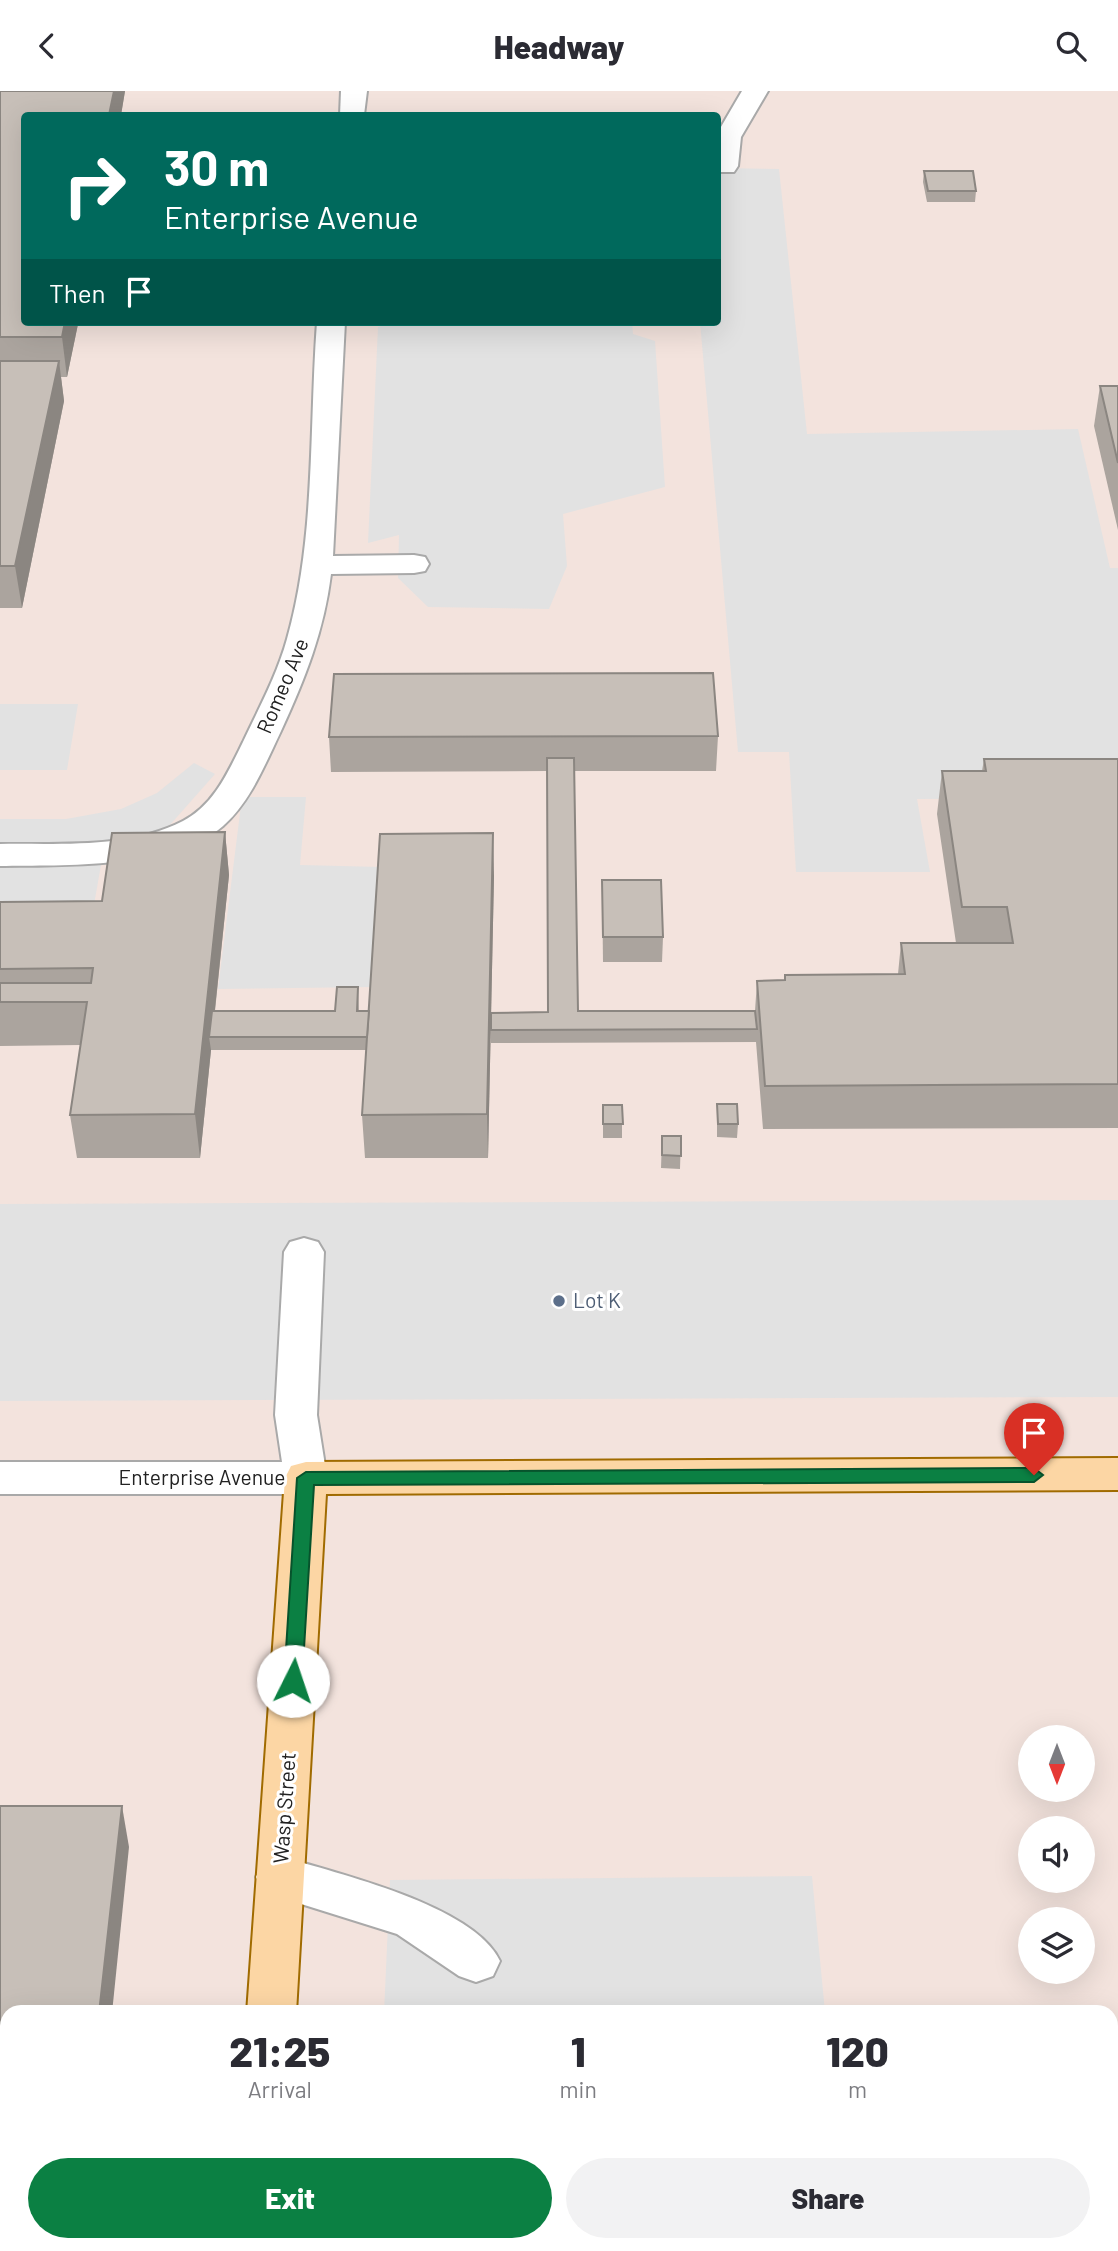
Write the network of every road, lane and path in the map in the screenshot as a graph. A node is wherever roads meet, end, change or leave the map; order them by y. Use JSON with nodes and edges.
{"nodes":[{"id":1,"x":354,"y":91,"type":"edge"},
{"id":2,"x":755,"y":91,"type":"edge"},
{"id":3,"x":352,"y":112,"type":"edge"},
{"id":4,"x":725,"y":166,"type":"dead end"},
{"id":5,"x":331,"y":326,"type":"edge"},
{"id":6,"x":414,"y":564,"type":"dead end"},
{"id":7,"x":317,"y":565,"type":"junction"},
{"id":8,"x":0,"y":855,"type":"edge"},
{"id":9,"x":304,"y":1252,"type":"dead end"},
{"id":10,"x":1118,"y":1474,"type":"edge"},
{"id":11,"x":0,"y":1478,"type":"edge"},
{"id":12,"x":306,"y":1478,"type":"junction"},
{"id":13,"x":280,"y":1877,"type":"junction"},
{"id":14,"x":477,"y":1961,"type":"dead end"},
{"id":15,"x":272,"y":2005,"type":"edge"}],
"edges":[{"from":1,"to":3,"type":"street"},
{"from":2,"to":4,"type":"street"},
{"from":5,"to":7,"type":"street","name":"Romeo Ave"},
{"from":6,"to":7,"type":"street"},
{"from":7,"to":8,"type":"street","name":"Romeo Ave"},
{"from":9,"to":12,"type":"street"},
{"from":10,"to":12,"type":"main road","name":"Enterprise Avenue"},
{"from":11,"to":12,"type":"street","name":"Enterprise Avenue"},
{"from":12,"to":13,"type":"main road","name":"Wasp Street"},
{"from":13,"to":14,"type":"street"},
{"from":13,"to":15,"type":"main road","name":"Wasp Street"}]}
